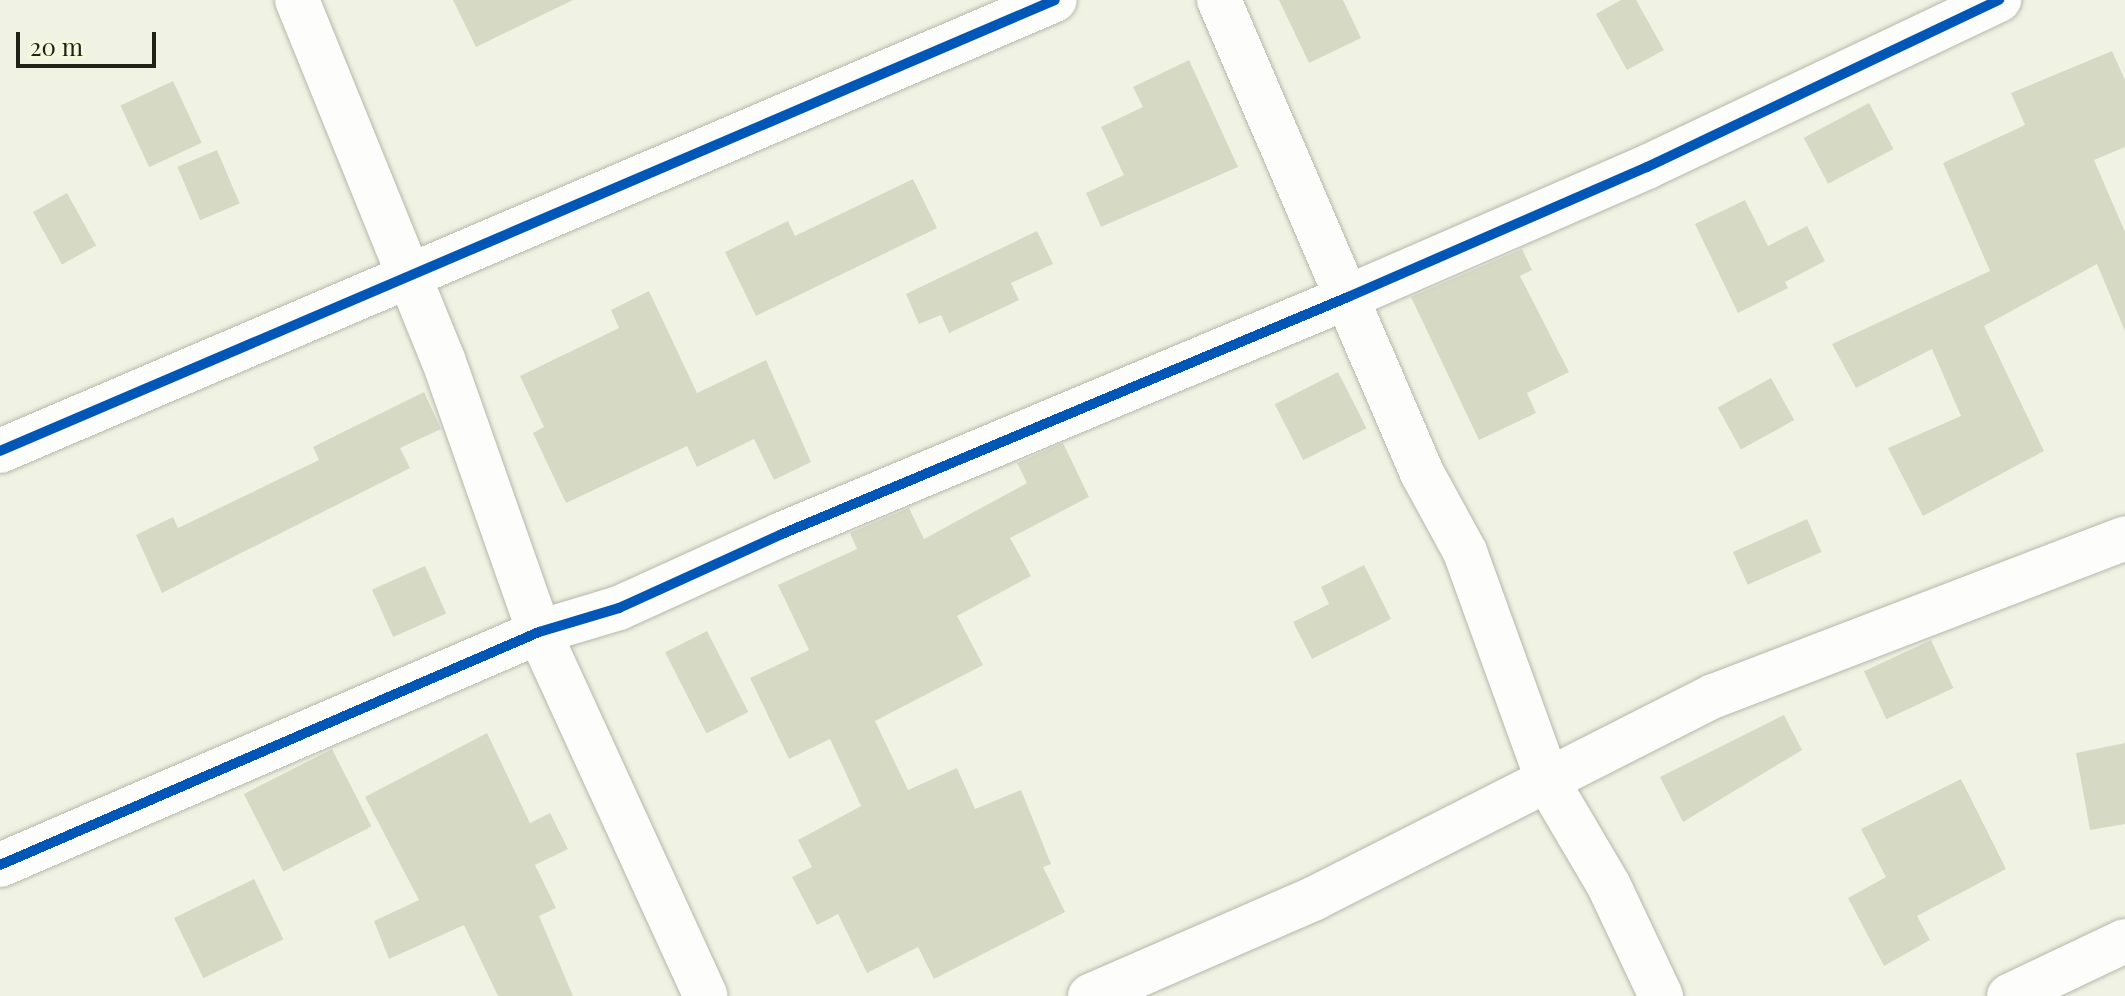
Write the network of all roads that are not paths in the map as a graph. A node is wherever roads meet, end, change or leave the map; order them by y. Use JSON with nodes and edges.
{"nodes":[{"id":1,"x":297,"y":0,"type":"edge"},
{"id":2,"x":1055,"y":0,"type":"edge"},
{"id":3,"x":1219,"y":0,"type":"edge"},
{"id":4,"x":1999,"y":0,"type":"edge"},
{"id":5,"x":410,"y":275,"type":"junction"},
{"id":6,"x":1348,"y":297,"type":"junction"},
{"id":7,"x":0,"y":451,"type":"edge"},
{"id":8,"x":2125,"y":538,"type":"edge"},
{"id":9,"x":539,"y":632,"type":"junction"},
{"id":10,"x":1549,"y":784,"type":"junction"},
{"id":11,"x":0,"y":865,"type":"edge"},
{"id":12,"x":2125,"y":941,"type":"edge"},
{"id":13,"x":706,"y":996,"type":"edge"},
{"id":14,"x":1090,"y":996,"type":"edge"},
{"id":15,"x":1661,"y":996,"type":"edge"},
{"id":16,"x":2009,"y":996,"type":"edge"}],
"edges":[{"from":1,"to":5,"type":"street"},
{"from":2,"to":5,"type":"street"},
{"from":3,"to":6,"type":"street"},
{"from":4,"to":6,"type":"street"},
{"from":5,"to":7,"type":"street"},
{"from":5,"to":9,"type":"street"},
{"from":6,"to":9,"type":"street"},
{"from":6,"to":10,"type":"street"},
{"from":8,"to":10,"type":"street"},
{"from":9,"to":11,"type":"street"},
{"from":9,"to":13,"type":"street"},
{"from":10,"to":14,"type":"street"},
{"from":10,"to":15,"type":"street"},
{"from":12,"to":16,"type":"street"}]}
